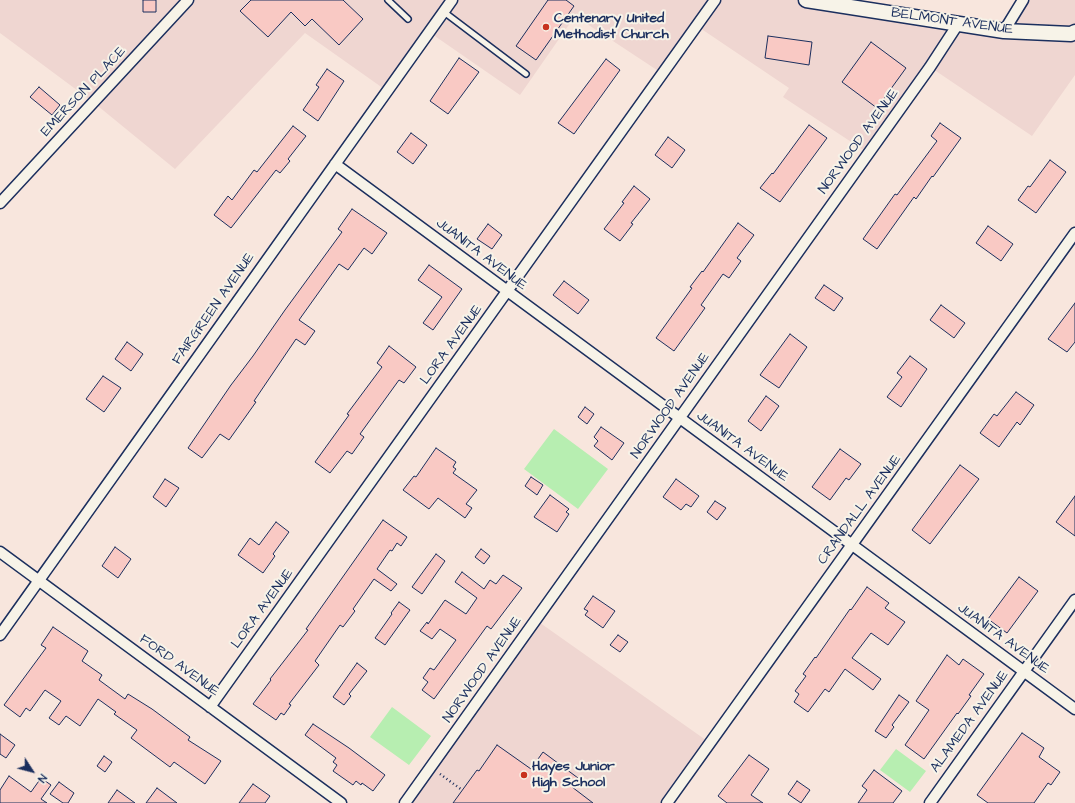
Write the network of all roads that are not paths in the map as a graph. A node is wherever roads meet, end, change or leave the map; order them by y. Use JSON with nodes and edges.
{"nodes":[{"id":1,"x":188,"y":0,"type":"edge"},
{"id":2,"x":388,"y":0,"type":"edge"},
{"id":3,"x":452,"y":0,"type":"edge"},
{"id":4,"x":715,"y":0,"type":"edge"},
{"id":5,"x":806,"y":0,"type":"edge"},
{"id":6,"x":1023,"y":0,"type":"edge"},
{"id":7,"x":444,"y":12,"type":"junction"},
{"id":8,"x":408,"y":19,"type":"dead end"},
{"id":9,"x":958,"y":24,"type":"junction"},
{"id":10,"x":1004,"y":31,"type":"junction"},
{"id":11,"x":1074,"y":34,"type":"edge"},
{"id":12,"x":526,"y":74,"type":"dead end"},
{"id":13,"x":335,"y":164,"type":"junction"},
{"id":14,"x":0,"y":203,"type":"edge"},
{"id":15,"x":1075,"y":233,"type":"edge"},
{"id":16,"x":508,"y":291,"type":"junction"},
{"id":17,"x":680,"y":418,"type":"junction"},
{"id":18,"x":852,"y":545,"type":"junction"},
{"id":19,"x":0,"y":552,"type":"edge"},
{"id":20,"x":38,"y":580,"type":"junction"},
{"id":21,"x":1075,"y":600,"type":"edge"},
{"id":22,"x":0,"y":635,"type":"edge"},
{"id":23,"x":1023,"y":672,"type":"junction"},
{"id":24,"x":210,"y":707,"type":"junction"},
{"id":25,"x":1075,"y":710,"type":"edge"},
{"id":26,"x":341,"y":803,"type":"edge"},
{"id":27,"x":405,"y":803,"type":"edge"},
{"id":28,"x":667,"y":803,"type":"edge"},
{"id":29,"x":930,"y":803,"type":"edge"}],
"edges":[{"from":1,"to":14,"type":"street","name":"EMERSON PLACE"},
{"from":2,"to":8,"type":"lane"},
{"from":3,"to":7,"type":"street","name":"FAIRGREEN AVENUE"},
{"from":4,"to":16,"type":"street","name":"LORA AVENUE"},
{"from":5,"to":9,"type":"main road","name":"BELMONT AVENUE"},
{"from":6,"to":10,"type":"street"},
{"from":7,"to":12,"type":"lane"},
{"from":7,"to":13,"type":"street","name":"FAIRGREEN AVENUE"},
{"from":9,"to":10,"type":"main road","name":"BELMONT AVENUE"},
{"from":9,"to":17,"type":"street","name":"NORWOOD AVENUE"},
{"from":10,"to":11,"type":"main road","name":"BELMONT AVENUE"},
{"from":13,"to":16,"type":"street","name":"JUANITA AVENUE"},
{"from":13,"to":20,"type":"street","name":"FAIRGREEN AVENUE"},
{"from":15,"to":18,"type":"street","name":"CRANDALL AVENUE"},
{"from":16,"to":17,"type":"street","name":"JUANITA AVENUE"},
{"from":16,"to":24,"type":"street","name":"LORA AVENUE"},
{"from":17,"to":18,"type":"street","name":"JUANITA AVENUE"},
{"from":17,"to":27,"type":"street","name":"NORWOOD AVENUE"},
{"from":18,"to":23,"type":"street","name":"JUANITA AVENUE"},
{"from":18,"to":28,"type":"street","name":"CRANDALL AVENUE"},
{"from":19,"to":20,"type":"street","name":"FORD AVENUE"},
{"from":20,"to":22,"type":"street","name":"FAIRGREEN AVENUE"},
{"from":20,"to":24,"type":"street","name":"FORD AVENUE"},
{"from":21,"to":23,"type":"street","name":"ALAMEDA AVENUE"},
{"from":23,"to":25,"type":"street","name":"JUANITA AVENUE"},
{"from":23,"to":29,"type":"street","name":"ALAMEDA AVENUE"},
{"from":24,"to":26,"type":"street","name":"FORD AVENUE"}]}
